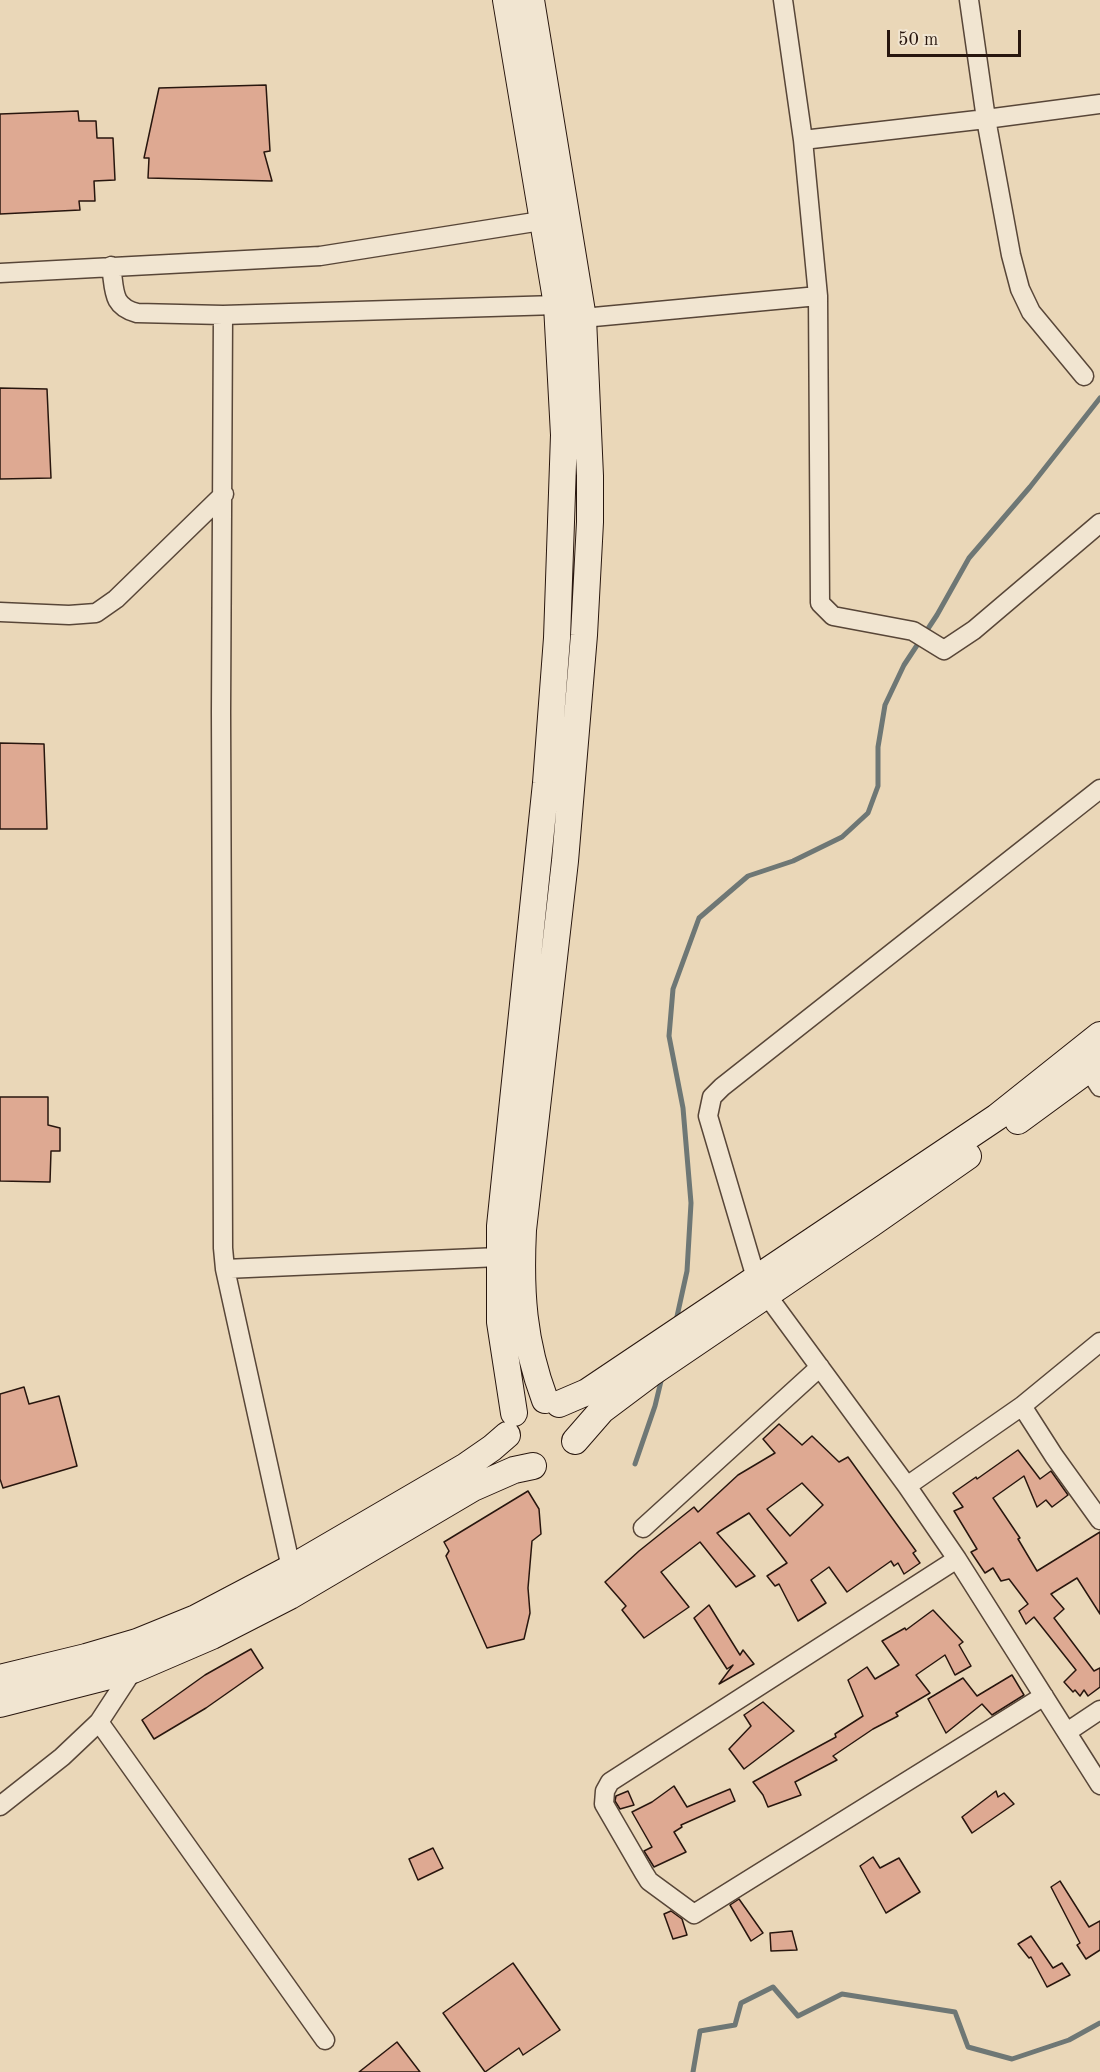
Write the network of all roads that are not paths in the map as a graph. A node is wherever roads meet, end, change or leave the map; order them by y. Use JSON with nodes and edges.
{"nodes":[{"id":1,"x":506,"y":0,"type":"edge"},
{"id":2,"x":531,"y":0,"type":"edge"},
{"id":3,"x":783,"y":0,"type":"edge"},
{"id":4,"x":969,"y":0,"type":"edge"},
{"id":5,"x":1100,"y":104,"type":"edge"},
{"id":6,"x":986,"y":119,"type":"junction"},
{"id":7,"x":803,"y":140,"type":"junction"},
{"id":8,"x":541,"y":221,"type":"junction"},
{"id":9,"x":111,"y":266,"type":"junction"},
{"id":10,"x":0,"y":273,"type":"edge"},
{"id":11,"x":818,"y":296,"type":"junction"},
{"id":12,"x":557,"y":305,"type":"junction"},
{"id":13,"x":223,"y":315,"type":"junction"},
{"id":14,"x":583,"y":318,"type":"junction"},
{"id":15,"x":1084,"y":376,"type":"dead end"},
{"id":16,"x":224,"y":494,"type":"junction"},
{"id":17,"x":1100,"y":523,"type":"edge"},
{"id":18,"x":0,"y":612,"type":"edge"},
{"id":19,"x":1100,"y":789,"type":"edge"},
{"id":20,"x":1100,"y":1035,"type":"edge"},
{"id":21,"x":1096,"y":1073,"type":"edge"},
{"id":22,"x":499,"y":1257,"type":"junction"},
{"id":23,"x":225,"y":1269,"type":"junction"},
{"id":24,"x":760,"y":1286,"type":"junction"},
{"id":25,"x":1100,"y":1342,"type":"edge"},
{"id":26,"x":669,"y":1349,"type":"junction"},
{"id":27,"x":820,"y":1367,"type":"junction"},
{"id":28,"x":552,"y":1402,"type":"junction"},
{"id":29,"x":1022,"y":1406,"type":"junction"},
{"id":30,"x":511,"y":1424,"type":"junction"},
{"id":31,"x":556,"y":1458,"type":"junction"},
{"id":32,"x":907,"y":1486,"type":"junction"},
{"id":33,"x":1100,"y":1521,"type":"edge"},
{"id":34,"x":643,"y":1528,"type":"dead end"},
{"id":35,"x":957,"y":1559,"type":"junction"},
{"id":36,"x":291,"y":1568,"type":"junction"},
{"id":37,"x":133,"y":1670,"type":"junction"},
{"id":38,"x":0,"y":1678,"type":"edge"},
{"id":39,"x":1044,"y":1696,"type":"junction"},
{"id":40,"x":0,"y":1704,"type":"edge"},
{"id":41,"x":1100,"y":1710,"type":"edge"},
{"id":42,"x":99,"y":1722,"type":"junction"},
{"id":43,"x":1066,"y":1732,"type":"junction"},
{"id":44,"x":1100,"y":1785,"type":"edge"},
{"id":45,"x":0,"y":1806,"type":"edge"},
{"id":46,"x":325,"y":2040,"type":"dead end"}],
"edges":[{"from":1,"to":8,"type":"main road"},
{"from":2,"to":14,"type":"main road"},
{"from":3,"to":7,"type":"street"},
{"from":4,"to":6,"type":"street"},
{"from":5,"to":6,"type":"street"},
{"from":6,"to":7,"type":"street"},
{"from":6,"to":15,"type":"street"},
{"from":7,"to":11,"type":"street"},
{"from":8,"to":9,"type":"street"},
{"from":8,"to":12,"type":"main road"},
{"from":9,"to":10,"type":"street"},
{"from":9,"to":13,"type":"street"},
{"from":11,"to":14,"type":"street"},
{"from":11,"to":17,"type":"street"},
{"from":12,"to":13,"type":"street"},
{"from":12,"to":22,"type":"main road"},
{"from":13,"to":16,"type":"street"},
{"from":14,"to":28,"type":"main road"},
{"from":16,"to":18,"type":"street"},
{"from":16,"to":23,"type":"street"},
{"from":19,"to":24,"type":"street"},
{"from":20,"to":24,"type":"main road"},
{"from":21,"to":24,"type":"main road"},
{"from":22,"to":23,"type":"street"},
{"from":22,"to":30,"type":"main road"},
{"from":23,"to":36,"type":"street"},
{"from":24,"to":26,"type":"main road"},
{"from":24,"to":26,"type":"main road"},
{"from":24,"to":27,"type":"street"},
{"from":25,"to":29,"type":"street"},
{"from":26,"to":28,"type":"main road"},
{"from":26,"to":31,"type":"main road"},
{"from":27,"to":32,"type":"street"},
{"from":27,"to":34,"type":"street"},
{"from":28,"to":30,"type":"main road"},
{"from":28,"to":31,"type":"main road"},
{"from":29,"to":32,"type":"street"},
{"from":29,"to":33,"type":"street"},
{"from":30,"to":31,"type":"main road"},
{"from":30,"to":36,"type":"main road"},
{"from":31,"to":37,"type":"main road"},
{"from":32,"to":35,"type":"street"},
{"from":35,"to":39,"type":"street"},
{"from":35,"to":39,"type":"street"},
{"from":36,"to":38,"type":"main road"},
{"from":37,"to":40,"type":"main road"},
{"from":37,"to":42,"type":"street"},
{"from":39,"to":43,"type":"street"},
{"from":41,"to":43,"type":"street"},
{"from":42,"to":45,"type":"street"},
{"from":42,"to":46,"type":"street"},
{"from":43,"to":44,"type":"street"}]}
